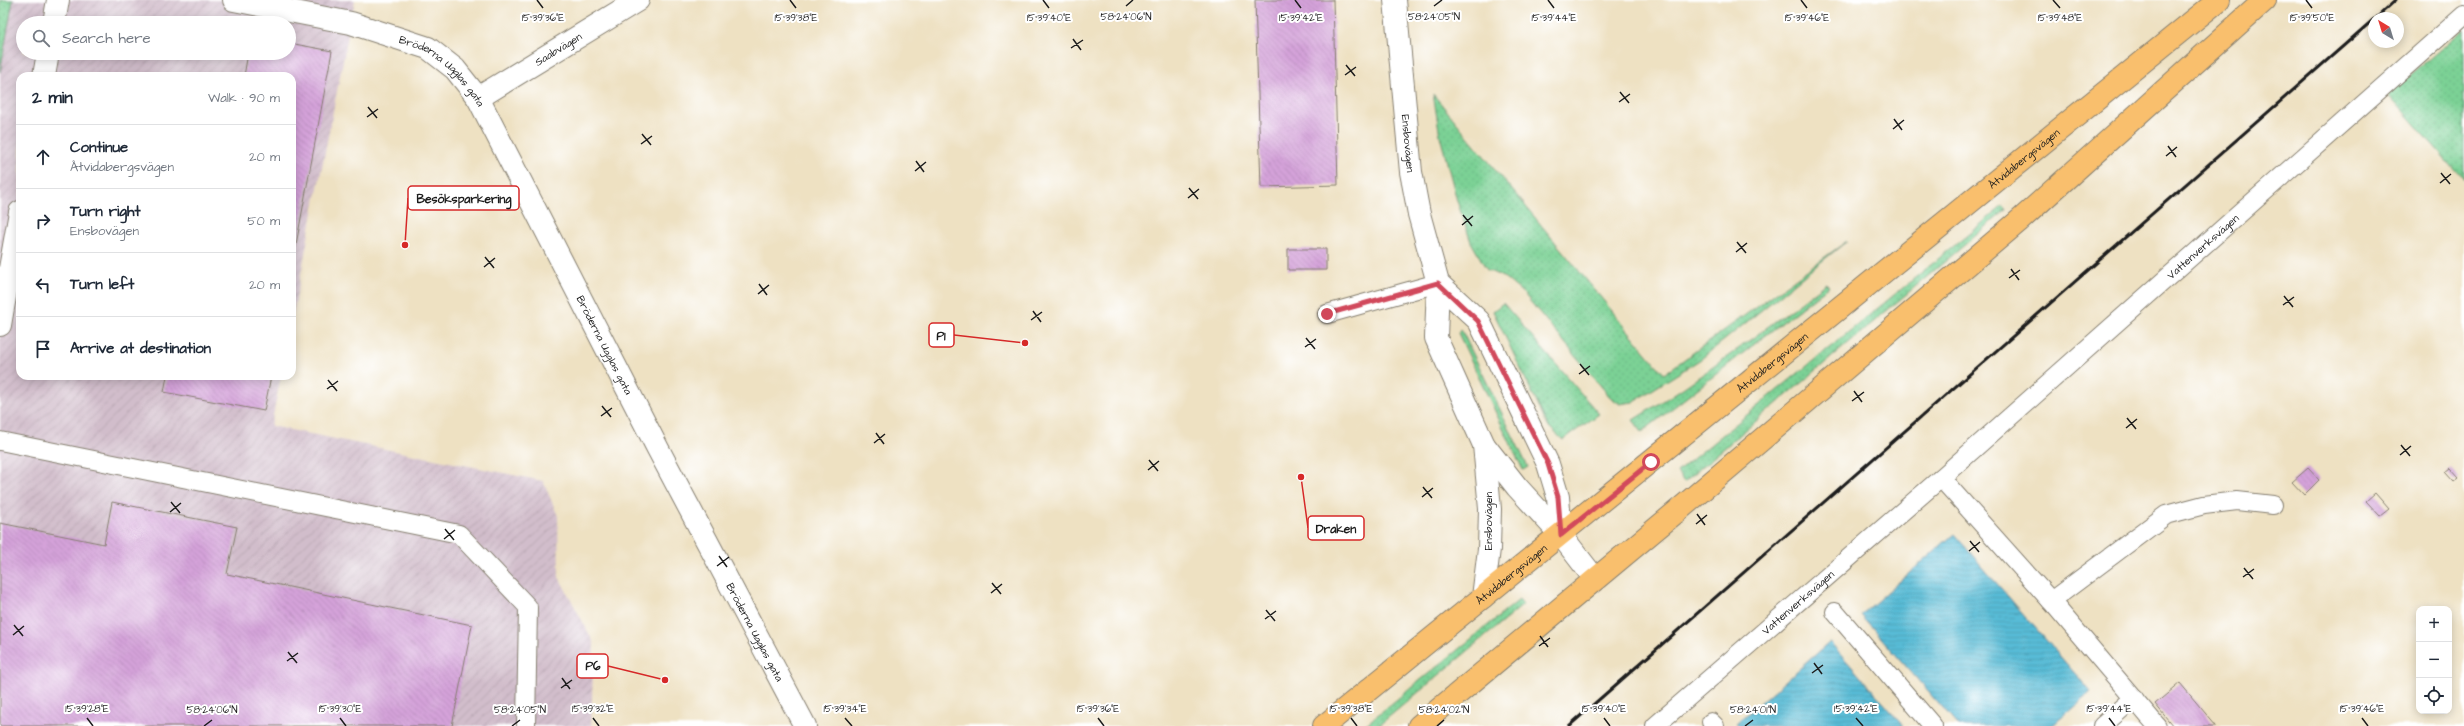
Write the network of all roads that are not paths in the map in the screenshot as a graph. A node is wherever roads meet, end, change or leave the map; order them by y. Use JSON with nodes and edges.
{"nodes":[{"id":1,"x":58,"y":0,"type":"edge"},
{"id":2,"x":234,"y":0,"type":"edge"},
{"id":3,"x":638,"y":0,"type":"edge"},
{"id":4,"x":1395,"y":0,"type":"edge"},
{"id":5,"x":2219,"y":0,"type":"edge"},
{"id":6,"x":2265,"y":0,"type":"edge"},
{"id":7,"x":2464,"y":15,"type":"edge"},
{"id":8,"x":55,"y":16,"type":"edge"},
{"id":9,"x":47,"y":60,"type":"edge"},
{"id":10,"x":45,"y":72,"type":"edge"},
{"id":11,"x":478,"y":98,"type":"junction"},
{"id":12,"x":16,"y":235,"type":"edge"},
{"id":13,"x":1438,"y":283,"type":"junction"},
{"id":14,"x":1327,"y":314,"type":"dead end"},
{"id":15,"x":0,"y":325,"type":"edge"},
{"id":16,"x":0,"y":441,"type":"edge"},
{"id":17,"x":1484,"y":445,"type":"junction"},
{"id":18,"x":1941,"y":478,"type":"junction"},
{"id":19,"x":2273,"y":505,"type":"dead end"},
{"id":20,"x":1561,"y":535,"type":"junction"},
{"id":21,"x":1595,"y":579,"type":"junction"},
{"id":22,"x":1483,"y":597,"type":"junction"},
{"id":23,"x":2051,"y":601,"type":"junction"},
{"id":24,"x":1835,"y":612,"type":"dead end"},
{"id":25,"x":2134,"y":698,"type":"junction"},
{"id":26,"x":526,"y":726,"type":"edge"},
{"id":27,"x":805,"y":726,"type":"edge"},
{"id":28,"x":1324,"y":726,"type":"edge"},
{"id":29,"x":1419,"y":726,"type":"edge"},
{"id":30,"x":1655,"y":726,"type":"edge"},
{"id":31,"x":1933,"y":726,"type":"edge"},
{"id":32,"x":2102,"y":726,"type":"edge"},
{"id":33,"x":2157,"y":726,"type":"edge"}],
"edges":[{"from":1,"to":8,"type":"street"},
{"from":2,"to":11,"type":"street","name":"Bröderna Ugglas gata"},
{"from":3,"to":11,"type":"street","name":"Saabvägen"},
{"from":4,"to":13,"type":"street","name":"Ensbovägen"},
{"from":5,"to":20,"type":"main road","name":"Åtvidabergsvägen"},
{"from":6,"to":21,"type":"main road"},
{"from":7,"to":18,"type":"lane","name":"Vattenverksvägen"},
{"from":9,"to":10,"type":"street"},
{"from":11,"to":27,"type":"street","name":"Bröderna Ugglas gata"},
{"from":12,"to":15,"type":"street"},
{"from":13,"to":14,"type":"lane"},
{"from":13,"to":17,"type":"street","name":"Ensbovägen"},
{"from":13,"to":20,"type":"street"},
{"from":16,"to":26,"type":"lane"},
{"from":17,"to":20,"type":"street","name":"Ensbovägen"},
{"from":17,"to":22,"type":"street","name":"Ensbovägen"},
{"from":18,"to":23,"type":"lane"},
{"from":18,"to":30,"type":"lane","name":"Vattenverksvägen"},
{"from":19,"to":23,"type":"lane"},
{"from":20,"to":21,"type":"street","name":"Ensbovägen"},
{"from":20,"to":22,"type":"main road","name":"Åtvidabergsvägen"},
{"from":21,"to":29,"type":"main road"},
{"from":22,"to":28,"type":"main road","name":"Åtvidabergsvägen"},
{"from":23,"to":25,"type":"lane"},
{"from":24,"to":31,"type":"lane"},
{"from":25,"to":32,"type":"lane"},
{"from":25,"to":33,"type":"lane"}]}
